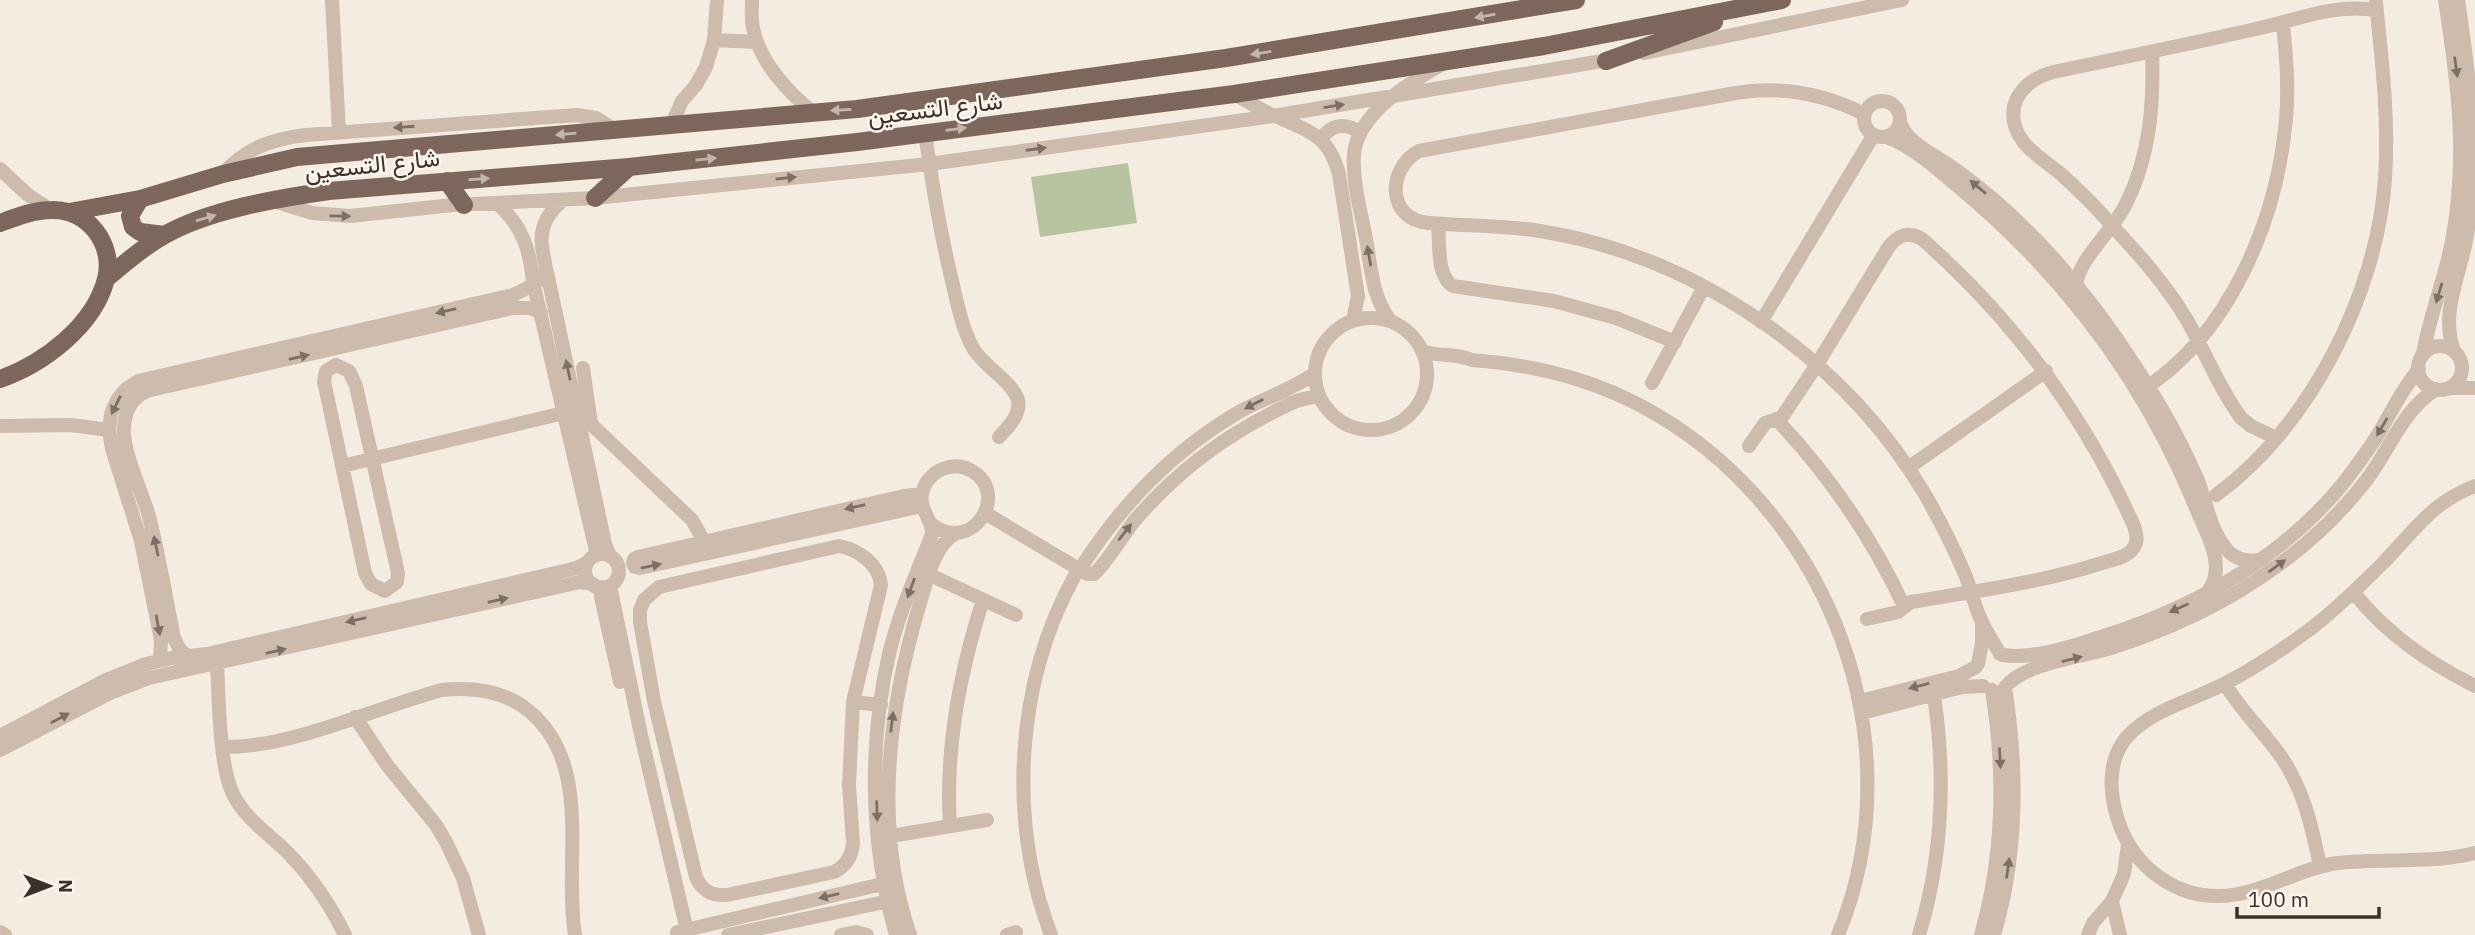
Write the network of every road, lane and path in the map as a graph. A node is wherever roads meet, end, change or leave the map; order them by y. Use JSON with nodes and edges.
{"nodes":[{"id":1,"x":332,"y":0,"type":"edge"},
{"id":2,"x":717,"y":0,"type":"edge"},
{"id":3,"x":752,"y":0,"type":"edge"},
{"id":4,"x":1576,"y":0,"type":"edge"},
{"id":5,"x":1902,"y":0,"type":"edge"},
{"id":6,"x":2445,"y":0,"type":"edge"},
{"id":7,"x":2458,"y":0,"type":"edge"},
{"id":8,"x":1773,"y":2,"type":"edge"},
{"id":9,"x":2376,"y":5,"type":"edge"},
{"id":10,"x":2283,"y":23,"type":"junction"},
{"id":11,"x":713,"y":40,"type":"junction"},
{"id":12,"x":757,"y":42,"type":"junction"},
{"id":13,"x":2152,"y":52,"type":"junction"},
{"id":14,"x":1449,"y":61,"type":"junction"},
{"id":15,"x":1606,"y":61,"type":"junction"},
{"id":16,"x":1234,"y":94,"type":"junction"},
{"id":17,"x":1392,"y":96,"type":"junction"},
{"id":18,"x":2474,"y":110,"type":"edge"},
{"id":19,"x":812,"y":111,"type":"junction"},
{"id":20,"x":1864,"y":114,"type":"junction"},
{"id":21,"x":1273,"y":116,"type":"junction"},
{"id":22,"x":1900,"y":122,"type":"junction"},
{"id":23,"x":671,"y":126,"type":"junction"},
{"id":24,"x":615,"y":130,"type":"junction"},
{"id":25,"x":339,"y":132,"type":"junction"},
{"id":26,"x":925,"y":133,"type":"junction"},
{"id":27,"x":1360,"y":133,"type":"junction"},
{"id":28,"x":1880,"y":137,"type":"junction"},
{"id":29,"x":1321,"y":139,"type":"junction"},
{"id":30,"x":1354,"y":153,"type":"junction"},
{"id":31,"x":1333,"y":155,"type":"junction"},
{"id":32,"x":929,"y":163,"type":"junction"},
{"id":33,"x":629,"y":167,"type":"junction"},
{"id":34,"x":0,"y":169,"type":"edge"},
{"id":35,"x":223,"y":174,"type":"junction"},
{"id":36,"x":447,"y":181,"type":"junction"},
{"id":37,"x":1350,"y":193,"type":"junction"},
{"id":38,"x":595,"y":198,"type":"junction"},
{"id":39,"x":140,"y":199,"type":"junction"},
{"id":40,"x":563,"y":200,"type":"junction"},
{"id":41,"x":274,"y":201,"type":"junction"},
{"id":42,"x":498,"y":204,"type":"junction"},
{"id":43,"x":464,"y":205,"type":"junction"},
{"id":44,"x":60,"y":211,"type":"junction"},
{"id":45,"x":0,"y":223,"type":"edge"},
{"id":46,"x":1438,"y":224,"type":"junction"},
{"id":47,"x":544,"y":225,"type":"junction"},
{"id":48,"x":518,"y":226,"type":"junction"},
{"id":49,"x":2113,"y":227,"type":"junction"},
{"id":50,"x":164,"y":235,"type":"junction"},
{"id":51,"x":2083,"y":264,"type":"junction"},
{"id":52,"x":2058,"y":265,"type":"junction"},
{"id":53,"x":547,"y":272,"type":"junction"},
{"id":54,"x":107,"y":278,"type":"junction"},
{"id":55,"x":533,"y":282,"type":"junction"},
{"id":56,"x":1704,"y":286,"type":"junction"},
{"id":57,"x":2076,"y":286,"type":"junction"},
{"id":58,"x":541,"y":313,"type":"junction"},
{"id":59,"x":1353,"y":320,"type":"junction"},
{"id":60,"x":1390,"y":320,"type":"junction"},
{"id":61,"x":1761,"y":322,"type":"junction"},
{"id":62,"x":2198,"y":341,"type":"junction"},
{"id":63,"x":1675,"y":342,"type":"junction"},
{"id":64,"x":328,"y":344,"type":"junction"},
{"id":65,"x":2457,"y":357,"type":"junction"},
{"id":66,"x":1425,"y":358,"type":"junction"},
{"id":67,"x":2421,"y":362,"type":"junction"},
{"id":68,"x":336,"y":365,"type":"junction"},
{"id":69,"x":1816,"y":366,"type":"junction"},
{"id":70,"x":583,"y":368,"type":"dead end"},
{"id":71,"x":2046,"y":371,"type":"junction"},
{"id":72,"x":2475,"y":372,"type":"edge"},
{"id":73,"x":1315,"y":373,"type":"junction"},
{"id":74,"x":0,"y":379,"type":"edge"},
{"id":75,"x":1652,"y":383,"type":"dead end"},
{"id":76,"x":2475,"y":388,"type":"edge"},
{"id":77,"x":2144,"y":389,"type":"junction"},
{"id":78,"x":2443,"y":389,"type":"junction"},
{"id":79,"x":1320,"y":397,"type":"junction"},
{"id":80,"x":571,"y":411,"type":"junction"},
{"id":81,"x":1777,"y":420,"type":"junction"},
{"id":82,"x":0,"y":426,"type":"edge"},
{"id":83,"x":109,"y":430,"type":"junction"},
{"id":84,"x":999,"y":437,"type":"dead end"},
{"id":85,"x":2276,"y":438,"type":"junction"},
{"id":86,"x":1749,"y":446,"type":"dead end"},
{"id":87,"x":372,"y":459,"type":"junction"},
{"id":88,"x":342,"y":466,"type":"junction"},
{"id":89,"x":1908,"y":468,"type":"junction"},
{"id":90,"x":130,"y":480,"type":"junction"},
{"id":91,"x":2475,"y":486,"type":"edge"},
{"id":92,"x":2216,"y":495,"type":"dead end"},
{"id":93,"x":922,"y":500,"type":"junction"},
{"id":94,"x":985,"y":513,"type":"junction"},
{"id":95,"x":931,"y":524,"type":"junction"},
{"id":96,"x":957,"y":533,"type":"junction"},
{"id":97,"x":704,"y":541,"type":"junction"},
{"id":98,"x":598,"y":558,"type":"junction"},
{"id":99,"x":2238,"y":558,"type":"junction"},
{"id":100,"x":2263,"y":559,"type":"junction"},
{"id":101,"x":2217,"y":570,"type":"junction"},
{"id":102,"x":1077,"y":573,"type":"junction"},
{"id":103,"x":930,"y":575,"type":"junction"},
{"id":104,"x":601,"y":586,"type":"junction"},
{"id":105,"x":385,"y":591,"type":"junction"},
{"id":106,"x":1972,"y":592,"type":"junction"},
{"id":107,"x":2353,"y":592,"type":"junction"},
{"id":108,"x":2204,"y":596,"type":"junction"},
{"id":109,"x":983,"y":600,"type":"junction"},
{"id":110,"x":1904,"y":606,"type":"junction"},
{"id":111,"x":417,"y":612,"type":"junction"},
{"id":112,"x":1016,"y":615,"type":"dead end"},
{"id":113,"x":392,"y":618,"type":"junction"},
{"id":114,"x":1867,"y":619,"type":"dead end"},
{"id":115,"x":1982,"y":622,"type":"junction"},
{"id":116,"x":2001,"y":655,"type":"junction"},
{"id":117,"x":188,"y":656,"type":"junction"},
{"id":118,"x":160,"y":660,"type":"junction"},
{"id":119,"x":217,"y":664,"type":"junction"},
{"id":120,"x":1977,"y":665,"type":"junction"},
{"id":121,"x":2225,"y":684,"type":"junction"},
{"id":122,"x":2475,"y":686,"type":"edge"},
{"id":123,"x":1997,"y":687,"type":"junction"},
{"id":124,"x":1934,"y":695,"type":"junction"},
{"id":125,"x":853,"y":702,"type":"junction"},
{"id":126,"x":881,"y":705,"type":"junction"},
{"id":127,"x":1861,"y":707,"type":"junction"},
{"id":128,"x":355,"y":717,"type":"junction"},
{"id":129,"x":0,"y":736,"type":"edge"},
{"id":130,"x":223,"y":747,"type":"junction"},
{"id":131,"x":0,"y":750,"type":"edge"},
{"id":132,"x":666,"y":751,"type":"junction"},
{"id":133,"x":646,"y":755,"type":"junction"},
{"id":134,"x":987,"y":820,"type":"dead end"},
{"id":135,"x":950,"y":826,"type":"junction"},
{"id":136,"x":891,"y":836,"type":"junction"},
{"id":137,"x":2128,"y":845,"type":"junction"},
{"id":138,"x":2475,"y":853,"type":"edge"},
{"id":139,"x":2320,"y":866,"type":"junction"},
{"id":140,"x":2162,"y":880,"type":"junction"},
{"id":141,"x":2122,"y":881,"type":"junction"},
{"id":142,"x":890,"y":882,"type":"junction"},
{"id":143,"x":894,"y":900,"type":"junction"},
{"id":144,"x":2112,"y":901,"type":"junction"},
{"id":145,"x":792,"y":928,"type":"edge"},
{"id":146,"x":0,"y":932,"type":"edge"},
{"id":147,"x":683,"y":933,"type":"edge"},
{"id":148,"x":5,"y":935,"type":"edge"},
{"id":149,"x":345,"y":935,"type":"edge"},
{"id":150,"x":478,"y":935,"type":"edge"},
{"id":151,"x":575,"y":935,"type":"edge"},
{"id":152,"x":727,"y":935,"type":"edge"},
{"id":153,"x":841,"y":935,"type":"edge"},
{"id":154,"x":867,"y":935,"type":"edge"},
{"id":155,"x":896,"y":935,"type":"edge"},
{"id":156,"x":910,"y":935,"type":"edge"},
{"id":157,"x":1051,"y":935,"type":"edge"},
{"id":158,"x":1838,"y":935,"type":"edge"},
{"id":159,"x":1919,"y":935,"type":"edge"},
{"id":160,"x":1981,"y":935,"type":"edge"},
{"id":161,"x":1994,"y":935,"type":"edge"},
{"id":162,"x":2088,"y":935,"type":"edge"},
{"id":163,"x":2120,"y":935,"type":"edge"}],
"edges":[{"from":1,"to":25,"type":"street"},
{"from":2,"to":11,"type":"street"},
{"from":3,"to":12,"type":"street"},
{"from":4,"to":19,"type":"main road","name":"شارع التسعين","one_way":true},
{"from":5,"to":15,"type":"street"},
{"from":6,"to":67,"type":"street","one_way":true},
{"from":7,"to":18,"type":"street"},
{"from":8,"to":14,"type":"main road","name":"شارع التسعين"},
{"from":8,"to":15,"type":"main road"},
{"from":9,"to":10,"type":"street"},
{"from":9,"to":85,"type":"street"},
{"from":10,"to":13,"type":"street"},
{"from":10,"to":62,"type":"street"},
{"from":11,"to":12,"type":"street"},
{"from":11,"to":23,"type":"street"},
{"from":12,"to":19,"type":"street"},
{"from":13,"to":49,"type":"street"},
{"from":13,"to":49,"type":"street"},
{"from":14,"to":16,"type":"main road","name":"شارع التسعين"},
{"from":14,"to":17,"type":"street"},
{"from":15,"to":17,"type":"street"},
{"from":16,"to":21,"type":"street"},
{"from":26,"to":16,"type":"main road","name":"شارع التسعين","one_way":true},
{"from":21,"to":17,"type":"street","one_way":true},
{"from":17,"to":27,"type":"street"},
{"from":18,"to":65,"type":"street"},
{"from":19,"to":23,"type":"main road","name":"شارع التسعين"},
{"from":20,"to":22,"type":"street"},
{"from":20,"to":28,"type":"street"},
{"from":20,"to":46,"type":"street"},
{"from":21,"to":29,"type":"street"},
{"from":32,"to":21,"type":"street","one_way":true},
{"from":22,"to":28,"type":"street"},
{"from":52,"to":22,"type":"street","one_way":true},
{"from":23,"to":24,"type":"main road","name":"شارع التسعين"},
{"from":24,"to":25,"type":"street","one_way":true},
{"from":24,"to":35,"type":"main road","name":"شارع التسعين","one_way":true},
{"from":25,"to":35,"type":"street"},
{"from":26,"to":32,"type":"street"},
{"from":33,"to":26,"type":"main road","name":"شارع التسعين","one_way":true},
{"from":27,"to":29,"type":"street"},
{"from":27,"to":30,"type":"street"},
{"from":28,"to":61,"type":"street"},
{"from":28,"to":77,"type":"street"},
{"from":29,"to":31,"type":"street"},
{"from":30,"to":31,"type":"street"},
{"from":30,"to":37,"type":"street"},
{"from":31,"to":37,"type":"street"},
{"from":38,"to":32,"type":"street","one_way":true},
{"from":32,"to":84,"type":"street"},
{"from":36,"to":33,"type":"main road","name":"شارع التسعين","one_way":true},
{"from":33,"to":38,"type":"main road"},
{"from":34,"to":44,"type":"street"},
{"from":35,"to":39,"type":"main road","name":"شارع التسعين"},
{"from":36,"to":41,"type":"main road","name":"شارع التسعين"},
{"from":36,"to":43,"type":"main road"},
{"from":37,"to":59,"type":"street"},
{"from":60,"to":37,"type":"street","one_way":true},
{"from":38,"to":40,"type":"street"},
{"from":39,"to":44,"type":"main road","name":"شارع التسعين"},
{"from":39,"to":50,"type":"main road"},
{"from":40,"to":42,"type":"street"},
{"from":40,"to":47,"type":"street"},
{"from":41,"to":43,"type":"street","one_way":true},
{"from":50,"to":41,"type":"main road","name":"شارع التسعين","one_way":true},
{"from":42,"to":43,"type":"street"},
{"from":42,"to":48,"type":"street"},
{"from":44,"to":45,"type":"main road","name":"شارع التسعين"},
{"from":44,"to":54,"type":"main road"},
{"from":46,"to":56,"type":"street"},
{"from":46,"to":63,"type":"street"},
{"from":47,"to":48,"type":"street"},
{"from":47,"to":53,"type":"street"},
{"from":48,"to":55,"type":"street"},
{"from":49,"to":51,"type":"street"},
{"from":49,"to":62,"type":"street"},
{"from":50,"to":54,"type":"main road","name":"شارع التسعين"},
{"from":51,"to":52,"type":"street"},
{"from":51,"to":57,"type":"street"},
{"from":52,"to":57,"type":"street"},
{"from":53,"to":55,"type":"street"},
{"from":80,"to":53,"type":"street","one_way":true},
{"from":54,"to":74,"type":"main road"},
{"from":55,"to":58,"type":"street"},
{"from":55,"to":64,"type":"street","one_way":true},
{"from":56,"to":61,"type":"street"},
{"from":56,"to":63,"type":"street"},
{"from":57,"to":77,"type":"street"},
{"from":58,"to":64,"type":"street"},
{"from":58,"to":80,"type":"street"},
{"from":59,"to":60,"type":"street"},
{"from":59,"to":73,"type":"street"},
{"from":60,"to":66,"type":"street"},
{"from":61,"to":69,"type":"street"},
{"from":62,"to":77,"type":"street"},
{"from":62,"to":85,"type":"street"},
{"from":63,"to":75,"type":"street"},
{"from":64,"to":68,"type":"street"},
{"from":64,"to":83,"type":"street","one_way":true},
{"from":90,"to":64,"type":"street","one_way":true},
{"from":65,"to":67,"type":"street"},
{"from":65,"to":72,"type":"street"},
{"from":65,"to":78,"type":"street"},
{"from":66,"to":79,"type":"street"},
{"from":66,"to":127,"type":"street"},
{"from":67,"to":78,"type":"street"},
{"from":67,"to":100,"type":"street","one_way":true},
{"from":68,"to":87,"type":"street"},
{"from":68,"to":88,"type":"street"},
{"from":69,"to":71,"type":"street"},
{"from":69,"to":81,"type":"street"},
{"from":69,"to":89,"type":"street"},
{"from":70,"to":97,"type":"street"},
{"from":71,"to":89,"type":"street"},
{"from":71,"to":106,"type":"street"},
{"from":73,"to":79,"type":"street"},
{"from":73,"to":102,"type":"street","one_way":true},
{"from":76,"to":78,"type":"street"},
{"from":77,"to":99,"type":"street"},
{"from":77,"to":101,"type":"street"},
{"from":123,"to":78,"type":"street","one_way":true},
{"from":102,"to":79,"type":"street","one_way":true},
{"from":80,"to":87,"type":"street"},
{"from":80,"to":98,"type":"street"},
{"from":81,"to":86,"type":"street"},
{"from":81,"to":110,"type":"street"},
{"from":82,"to":83,"type":"street"},
{"from":83,"to":90,"type":"street"},
{"from":85,"to":92,"type":"street"},
{"from":87,"to":88,"type":"street"},
{"from":87,"to":105,"type":"street"},
{"from":88,"to":105,"type":"street"},
{"from":89,"to":106,"type":"street"},
{"from":117,"to":90,"type":"street","one_way":true},
{"from":90,"to":118,"type":"street","one_way":true},
{"from":91,"to":107,"type":"street"},
{"from":93,"to":94,"type":"street"},
{"from":93,"to":95,"type":"street"},
{"from":93,"to":97,"type":"street","one_way":true},
{"from":97,"to":93,"type":"street","one_way":true},
{"from":94,"to":96,"type":"street"},
{"from":94,"to":102,"type":"street"},
{"from":95,"to":96,"type":"street"},
{"from":95,"to":126,"type":"street","one_way":true},
{"from":96,"to":103,"type":"street"},
{"from":98,"to":104,"type":"street"},
{"from":98,"to":104,"type":"street"},
{"from":98,"to":111,"type":"street"},
{"from":99,"to":100,"type":"street"},
{"from":99,"to":101,"type":"street"},
{"from":100,"to":108,"type":"street"},
{"from":101,"to":108,"type":"street"},
{"from":102,"to":157,"type":"street"},
{"from":103,"to":109,"type":"street"},
{"from":136,"to":103,"type":"street","one_way":true},
{"from":111,"to":104,"type":"street","one_way":true},
{"from":104,"to":133,"type":"street"},
{"from":104,"to":147,"type":"street"},
{"from":105,"to":113,"type":"street"},
{"from":106,"to":110,"type":"street"},
{"from":106,"to":115,"type":"street"},
{"from":107,"to":121,"type":"street"},
{"from":107,"to":122,"type":"street"},
{"from":108,"to":116,"type":"street","one_way":true},
{"from":109,"to":112,"type":"street"},
{"from":109,"to":135,"type":"street"},
{"from":110,"to":114,"type":"street"},
{"from":111,"to":113,"type":"street"},
{"from":113,"to":117,"type":"street","one_way":true},
{"from":119,"to":113,"type":"street","one_way":true},
{"from":115,"to":116,"type":"street"},
{"from":115,"to":120,"type":"street"},
{"from":116,"to":120,"type":"street"},
{"from":116,"to":123,"type":"street"},
{"from":117,"to":118,"type":"street"},
{"from":118,"to":129,"type":"street"},
{"from":119,"to":130,"type":"street"},
{"from":131,"to":119,"type":"street","one_way":true},
{"from":120,"to":123,"type":"street"},
{"from":120,"to":127,"type":"street","one_way":true},
{"from":121,"to":137,"type":"street"},
{"from":121,"to":139,"type":"street"},
{"from":123,"to":124,"type":"street"},
{"from":123,"to":160,"type":"street","one_way":true},
{"from":161,"to":123,"type":"street","one_way":true},
{"from":124,"to":127,"type":"street"},
{"from":124,"to":159,"type":"street"},
{"from":125,"to":126,"type":"street"},
{"from":125,"to":132,"type":"street"},
{"from":125,"to":132,"type":"street"},
{"from":126,"to":142,"type":"street","one_way":true},
{"from":127,"to":158,"type":"street"},
{"from":128,"to":130,"type":"street"},
{"from":128,"to":150,"type":"street"},
{"from":128,"to":151,"type":"street"},
{"from":130,"to":149,"type":"street"},
{"from":132,"to":133,"type":"street"},
{"from":133,"to":147,"type":"street"},
{"from":134,"to":135,"type":"street"},
{"from":135,"to":136,"type":"street"},
{"from":136,"to":142,"type":"street"},
{"from":137,"to":140,"type":"street"},
{"from":137,"to":141,"type":"street"},
{"from":138,"to":139,"type":"street"},
{"from":139,"to":140,"type":"street"},
{"from":140,"to":141,"type":"street"},
{"from":141,"to":144,"type":"street"},
{"from":142,"to":143,"type":"street"},
{"from":142,"to":147,"type":"street","one_way":true},
{"from":143,"to":145,"type":"street"},
{"from":143,"to":155,"type":"street"},
{"from":143,"to":156,"type":"street"},
{"from":144,"to":162,"type":"street"},
{"from":144,"to":163,"type":"street"},
{"from":145,"to":152,"type":"street"},
{"from":146,"to":148,"type":"street"},
{"from":153,"to":154,"type":"street"}]}
